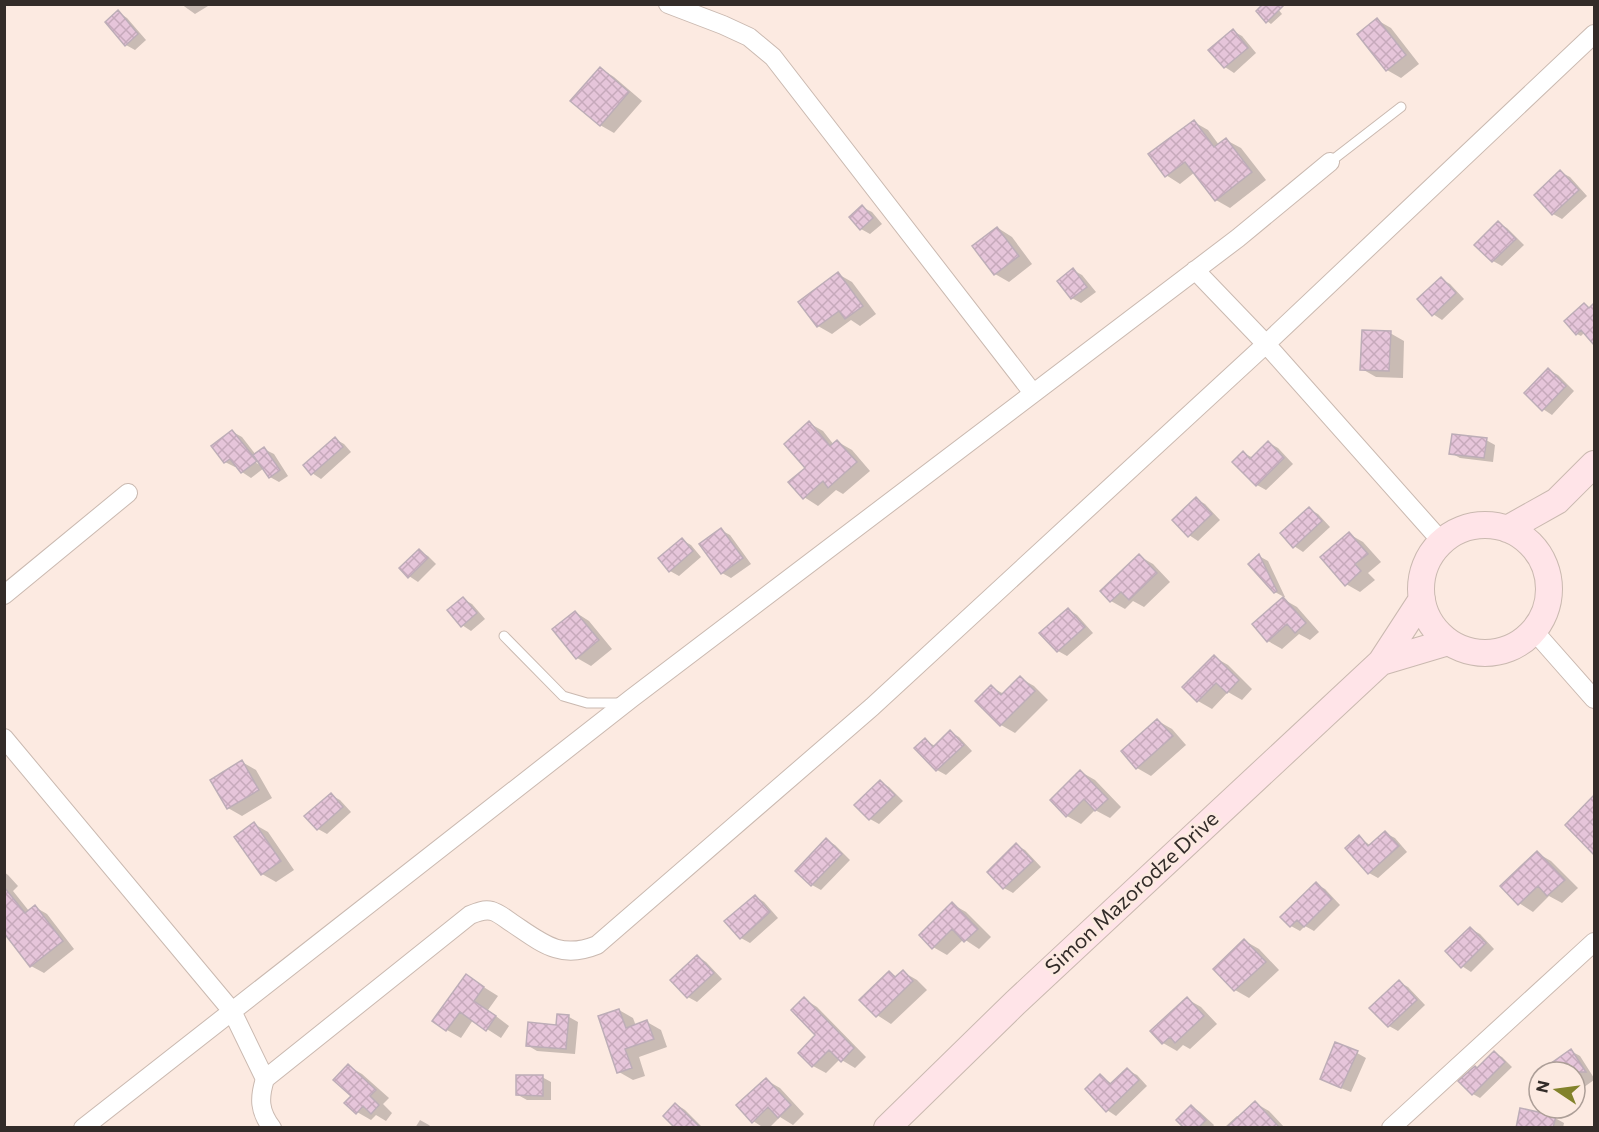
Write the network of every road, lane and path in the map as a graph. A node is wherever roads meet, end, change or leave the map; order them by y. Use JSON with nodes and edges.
{"nodes":[{"id":1,"x":668,"y":4,"type":"edge"},
{"id":2,"x":1594,"y":34,"type":"edge"},
{"id":3,"x":1401,"y":107,"type":"dead end"},
{"id":4,"x":1330,"y":162,"type":"joint"},
{"id":5,"x":1195,"y":270,"type":"junction"},
{"id":6,"x":1266,"y":344,"type":"junction"},
{"id":7,"x":1034,"y":393,"type":"junction"},
{"id":8,"x":1594,"y":464,"type":"edge"},
{"id":9,"x":128,"y":494,"type":"dead end"},
{"id":10,"x":1557,"y":501,"type":"junction"},
{"id":11,"x":1507,"y":529,"type":"junction"},
{"id":12,"x":1442,"y":542,"type":"junction"},
{"id":13,"x":1536,"y":550,"type":"junction"},
{"id":14,"x":4,"y":595,"type":"edge"},
{"id":15,"x":1422,"y":599,"type":"junction"},
{"id":16,"x":1534,"y":631,"type":"junction"},
{"id":17,"x":504,"y":636,"type":"dead end"},
{"id":18,"x":1448,"y":642,"type":"junction"},
{"id":19,"x":1381,"y":662,"type":"junction"},
{"id":20,"x":632,"y":698,"type":"junction"},
{"id":21,"x":1594,"y":699,"type":"edge"},
{"id":22,"x":4,"y":738,"type":"edge"},
{"id":23,"x":1594,"y":942,"type":"edge"},
{"id":24,"x":232,"y":1011,"type":"junction"},
{"id":25,"x":266,"y":1079,"type":"junction"},
{"id":26,"x":83,"y":1128,"type":"edge"},
{"id":27,"x":272,"y":1128,"type":"edge"},
{"id":28,"x":887,"y":1128,"type":"edge"},
{"id":29,"x":1391,"y":1128,"type":"edge"}],
"edges":[{"from":1,"to":7,"type":"street"},
{"from":2,"to":6,"type":"street"},
{"from":3,"to":4,"type":"lane"},
{"from":4,"to":5,"type":"street"},
{"from":5,"to":6,"type":"street"},
{"from":5,"to":7,"type":"street"},
{"from":6,"to":12,"type":"street"},
{"from":6,"to":25,"type":"street"},
{"from":7,"to":20,"type":"street"},
{"from":8,"to":10,"type":"street"},
{"from":9,"to":14,"type":"street"},
{"from":10,"to":11,"type":"street"},
{"from":10,"to":13,"type":"street"},
{"from":11,"to":12,"type":"street","name":"Simon Mazorodze Drive"},
{"from":11,"to":13,"type":"street","name":"Simon Mazorodze Drive"},
{"from":12,"to":15,"type":"street","name":"Simon Mazorodze Drive"},
{"from":13,"to":16,"type":"street","name":"Simon Mazorodze Drive"},
{"from":15,"to":18,"type":"street","name":"Simon Mazorodze Drive"},
{"from":15,"to":19,"type":"street","name":"Simon Mazorodze Drive"},
{"from":16,"to":18,"type":"street","name":"Simon Mazorodze Drive"},
{"from":16,"to":21,"type":"street"},
{"from":17,"to":20,"type":"lane"},
{"from":18,"to":19,"type":"street","name":"Simon Mazorodze Drive"},
{"from":19,"to":28,"type":"street","name":"Simon Mazorodze Drive"},
{"from":20,"to":24,"type":"street"},
{"from":22,"to":24,"type":"street"},
{"from":23,"to":29,"type":"street"},
{"from":24,"to":25,"type":"street"},
{"from":24,"to":26,"type":"street"},
{"from":25,"to":27,"type":"street"}]}
